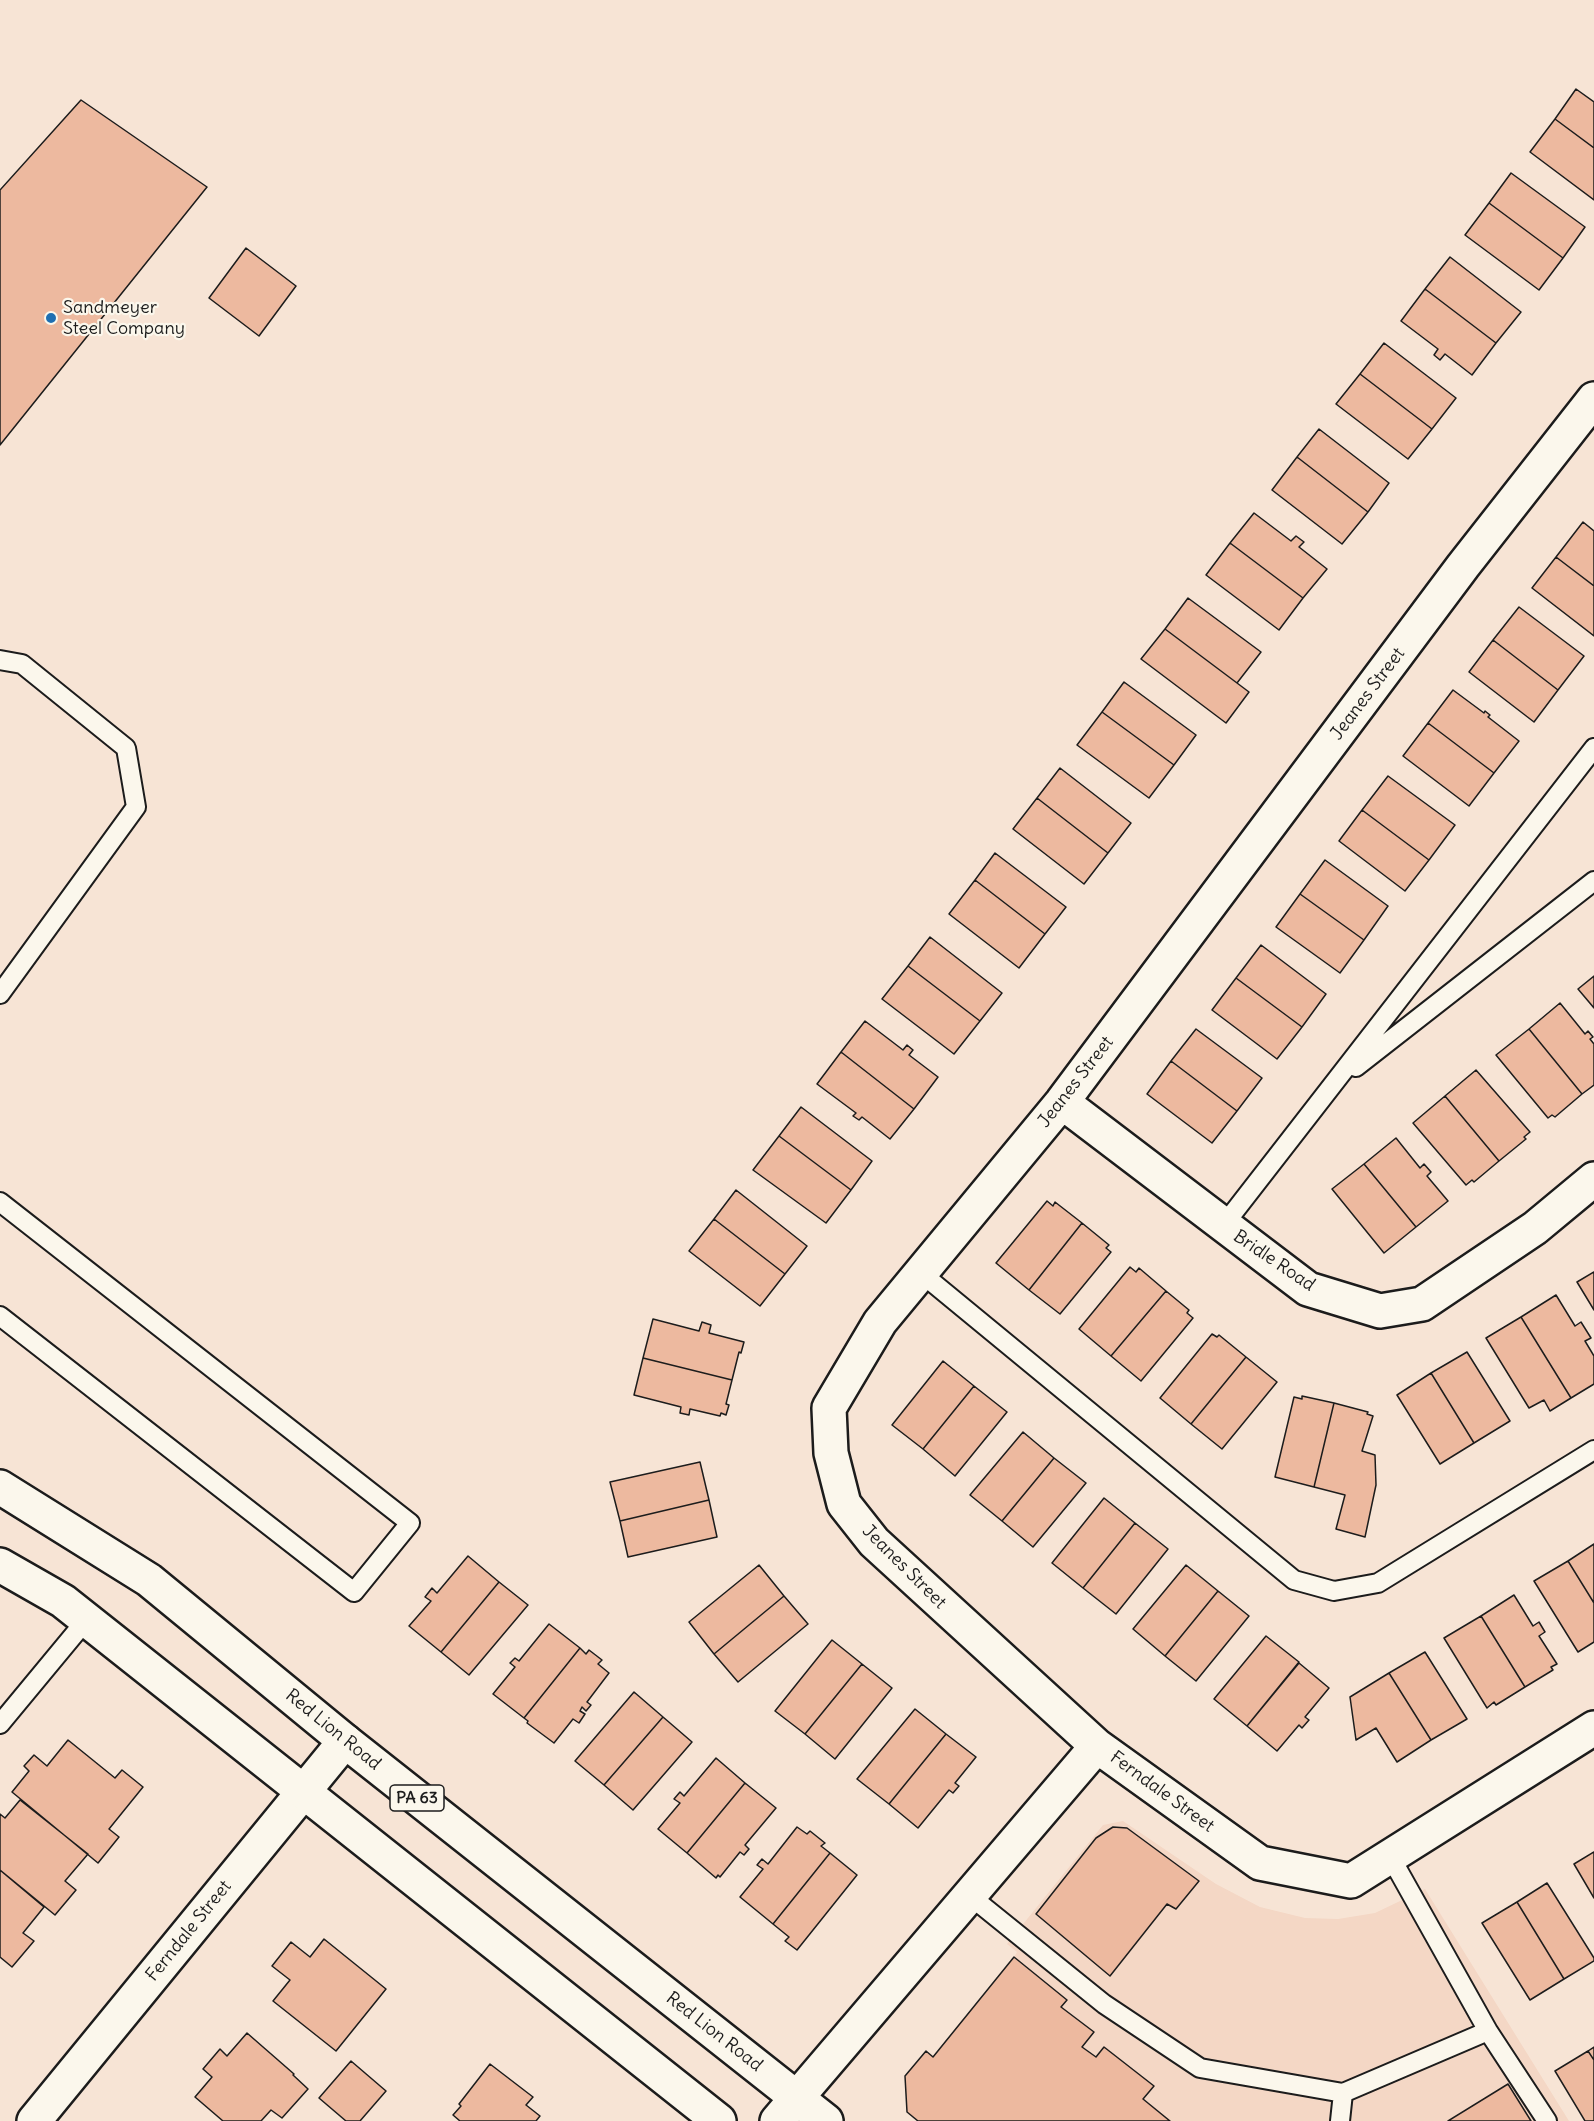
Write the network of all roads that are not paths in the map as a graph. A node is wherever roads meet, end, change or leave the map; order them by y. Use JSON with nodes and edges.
{"nodes":[{"id":1,"x":1594,"y":399,"type":"edge"},
{"id":2,"x":0,"y":660,"type":"edge"},
{"id":3,"x":1594,"y":748,"type":"edge"},
{"id":4,"x":1594,"y":881,"type":"edge"},
{"id":5,"x":0,"y":994,"type":"edge"},
{"id":6,"x":1333,"y":1084,"type":"junction"},
{"id":7,"x":1062,"y":1102,"type":"junction"},
{"id":8,"x":1594,"y":1179,"type":"edge"},
{"id":9,"x":0,"y":1202,"type":"edge"},
{"id":10,"x":1223,"y":1226,"type":"junction"},
{"id":11,"x":921,"y":1273,"type":"junction"},
{"id":12,"x":0,"y":1316,"type":"edge"},
{"id":13,"x":1594,"y":1450,"type":"edge"},
{"id":14,"x":0,"y":1487,"type":"edge"},
{"id":15,"x":0,"y":1564,"type":"edge"},
{"id":16,"x":87,"y":1619,"type":"junction"},
{"id":17,"x":0,"y":1724,"type":"edge"},
{"id":18,"x":1594,"y":1728,"type":"edge"},
{"id":19,"x":345,"y":1741,"type":"junction"},
{"id":20,"x":1096,"y":1746,"type":"junction"},
{"id":21,"x":303,"y":1791,"type":"junction"},
{"id":22,"x":1390,"y":1856,"type":"junction"},
{"id":23,"x":969,"y":1895,"type":"junction"},
{"id":24,"x":1488,"y":2031,"type":"junction"},
{"id":25,"x":1343,"y":2093,"type":"junction"},
{"id":26,"x":787,"y":2109,"type":"edge"},
{"id":27,"x":34,"y":2121,"type":"edge"},
{"id":28,"x":719,"y":2121,"type":"edge"},
{"id":29,"x":826,"y":2121,"type":"edge"},
{"id":30,"x":1340,"y":2121,"type":"edge"},
{"id":31,"x":1547,"y":2121,"type":"edge"}],
"edges":[{"from":1,"to":7,"type":"street","name":"Jeanes Street"},
{"from":2,"to":5,"type":"lane"},
{"from":3,"to":6,"type":"lane"},
{"from":4,"to":6,"type":"lane"},
{"from":6,"to":10,"type":"lane"},
{"from":7,"to":10,"type":"street","name":"Bridle Road"},
{"from":7,"to":11,"type":"street","name":"Jeanes Street"},
{"from":8,"to":10,"type":"street","name":"Bridle Road"},
{"from":9,"to":12,"type":"lane"},
{"from":11,"to":13,"type":"lane"},
{"from":11,"to":20,"type":"street","name":"Jeanes Street"},
{"from":14,"to":19,"type":"street","name":"Red Lion Road","number":"PA 63"},
{"from":15,"to":16,"type":"street"},
{"from":16,"to":17,"type":"lane"},
{"from":16,"to":21,"type":"street"},
{"from":18,"to":22,"type":"street","name":"Ferndale Street"},
{"from":19,"to":21,"type":"street","name":"Ferndale Street"},
{"from":19,"to":26,"type":"street","name":"Red Lion Road","number":"PA 63"},
{"from":20,"to":22,"type":"street","name":"Ferndale Street"},
{"from":20,"to":23,"type":"street","name":"Ferndale Street"},
{"from":21,"to":27,"type":"street","name":"Ferndale Street"},
{"from":21,"to":28,"type":"street"},
{"from":22,"to":24,"type":"lane"},
{"from":23,"to":25,"type":"lane"},
{"from":23,"to":26,"type":"street","name":"Ferndale Street"},
{"from":24,"to":25,"type":"lane"},
{"from":24,"to":31,"type":"lane"},
{"from":25,"to":30,"type":"lane"},
{"from":26,"to":29,"type":"street","name":"Red Lion Road","number":"PA 63"}]}
